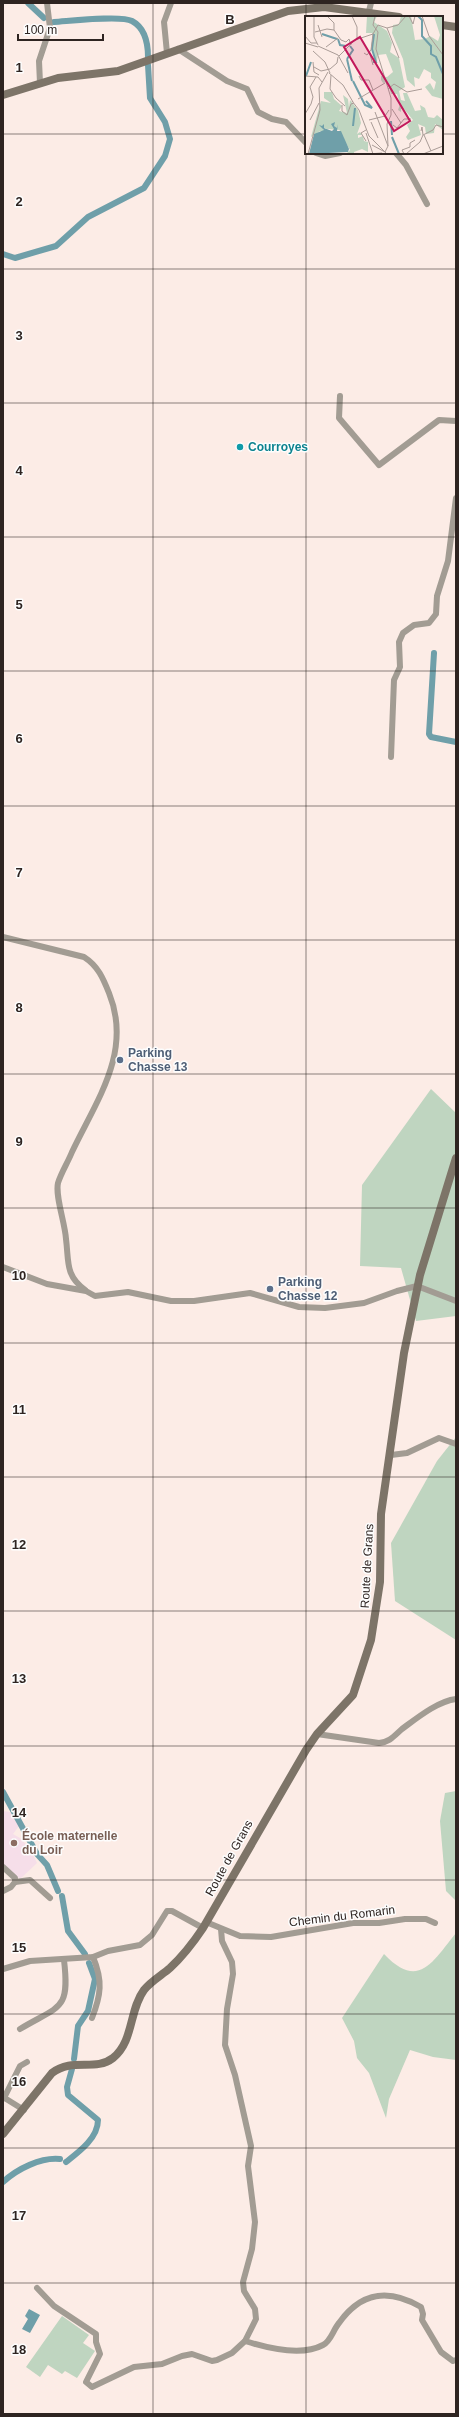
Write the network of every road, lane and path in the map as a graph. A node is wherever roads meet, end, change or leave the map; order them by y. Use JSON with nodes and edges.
{"nodes":[{"id":1,"x":47,"y":3,"type":"edge"},
{"id":2,"x":171,"y":3,"type":"edge"},
{"id":3,"x":370,"y":7,"type":"edge"},
{"id":4,"x":397,"y":16,"type":"edge"},
{"id":5,"x":443,"y":25,"type":"edge"},
{"id":6,"x":456,"y":27,"type":"edge"},
{"id":7,"x":178,"y":49,"type":"junction"},
{"id":8,"x":167,"y":53,"type":"junction"},
{"id":9,"x":40,"y":83,"type":"junction"},
{"id":10,"x":3,"y":96,"type":"edge"},
{"id":11,"x":305,"y":142,"type":"edge"},
{"id":12,"x":319,"y":154,"type":"edge"},
{"id":13,"x":335,"y":154,"type":"edge"},
{"id":14,"x":397,"y":154,"type":"edge"},
{"id":15,"x":427,"y":204,"type":"dead end"},
{"id":16,"x":340,"y":396,"type":"dead end"},
{"id":17,"x":456,"y":421,"type":"edge"},
{"id":18,"x":456,"y":498,"type":"edge"},
{"id":19,"x":391,"y":757,"type":"dead end"},
{"id":20,"x":3,"y":937,"type":"edge"},
{"id":21,"x":456,"y":1158,"type":"edge"},
{"id":22,"x":3,"y":1267,"type":"edge"},
{"id":23,"x":417,"y":1286,"type":"junction"},
{"id":24,"x":86,"y":1292,"type":"junction"},
{"id":25,"x":456,"y":1301,"type":"edge"},
{"id":26,"x":456,"y":1444,"type":"edge"},
{"id":27,"x":391,"y":1455,"type":"junction"},
{"id":28,"x":456,"y":1699,"type":"edge"},
{"id":29,"x":316,"y":1734,"type":"junction"},
{"id":30,"x":3,"y":1866,"type":"edge"},
{"id":31,"x":15,"y":1882,"type":"junction"},
{"id":32,"x":3,"y":1891,"type":"edge"},
{"id":33,"x":50,"y":1898,"type":"dead end"},
{"id":34,"x":435,"y":1923,"type":"dead end"},
{"id":35,"x":205,"y":1925,"type":"junction"},
{"id":36,"x":221,"y":1929,"type":"junction"},
{"id":37,"x":93,"y":1957,"type":"junction"},
{"id":38,"x":64,"y":1960,"type":"junction"},
{"id":39,"x":3,"y":1969,"type":"edge"},
{"id":40,"x":92,"y":2018,"type":"dead end"},
{"id":41,"x":20,"y":2029,"type":"dead end"},
{"id":42,"x":27,"y":2062,"type":"dead end"},
{"id":43,"x":3,"y":2097,"type":"edge"},
{"id":44,"x":24,"y":2110,"type":"junction"},
{"id":45,"x":3,"y":2134,"type":"edge"},
{"id":46,"x":37,"y":2288,"type":"dead end"},
{"id":47,"x":244,"y":2341,"type":"junction"},
{"id":48,"x":456,"y":2360,"type":"edge"}],
"edges":[{"from":1,"to":9,"type":"street"},
{"from":2,"to":8,"type":"street"},
{"from":3,"to":4,"type":"street"},
{"from":3,"to":7,"type":"street"},
{"from":5,"to":6,"type":"street"},
{"from":7,"to":8,"type":"street"},
{"from":7,"to":11,"type":"street"},
{"from":8,"to":9,"type":"street"},
{"from":9,"to":10,"type":"street"},
{"from":12,"to":13,"type":"street"},
{"from":14,"to":15,"type":"street"},
{"from":16,"to":17,"type":"street"},
{"from":18,"to":19,"type":"street"},
{"from":20,"to":24,"type":"street"},
{"from":21,"to":23,"type":"street","name":"Route de Grans"},
{"from":22,"to":24,"type":"street"},
{"from":23,"to":24,"type":"street"},
{"from":23,"to":25,"type":"street"},
{"from":23,"to":27,"type":"street","name":"Route de Grans"},
{"from":26,"to":27,"type":"street"},
{"from":27,"to":29,"type":"street","name":"Route de Grans"},
{"from":28,"to":29,"type":"street"},
{"from":29,"to":35,"type":"street","name":"Route de Grans"},
{"from":30,"to":31,"type":"street"},
{"from":31,"to":32,"type":"street"},
{"from":31,"to":33,"type":"street"},
{"from":34,"to":36,"type":"street","name":"Chemin du Romarin"},
{"from":35,"to":36,"type":"street","name":"Chemin du Romarin"},
{"from":35,"to":37,"type":"street","name":"Chemin du Romarin"},
{"from":35,"to":44,"type":"street","name":"Route de Grans"},
{"from":36,"to":47,"type":"street"},
{"from":37,"to":38,"type":"street"},
{"from":37,"to":40,"type":"street"},
{"from":38,"to":39,"type":"street"},
{"from":38,"to":41,"type":"street"},
{"from":42,"to":43,"type":"street"},
{"from":43,"to":44,"type":"street"},
{"from":44,"to":45,"type":"street","name":"Route de Grans"},
{"from":46,"to":47,"type":"street"},
{"from":47,"to":48,"type":"street"}]}
